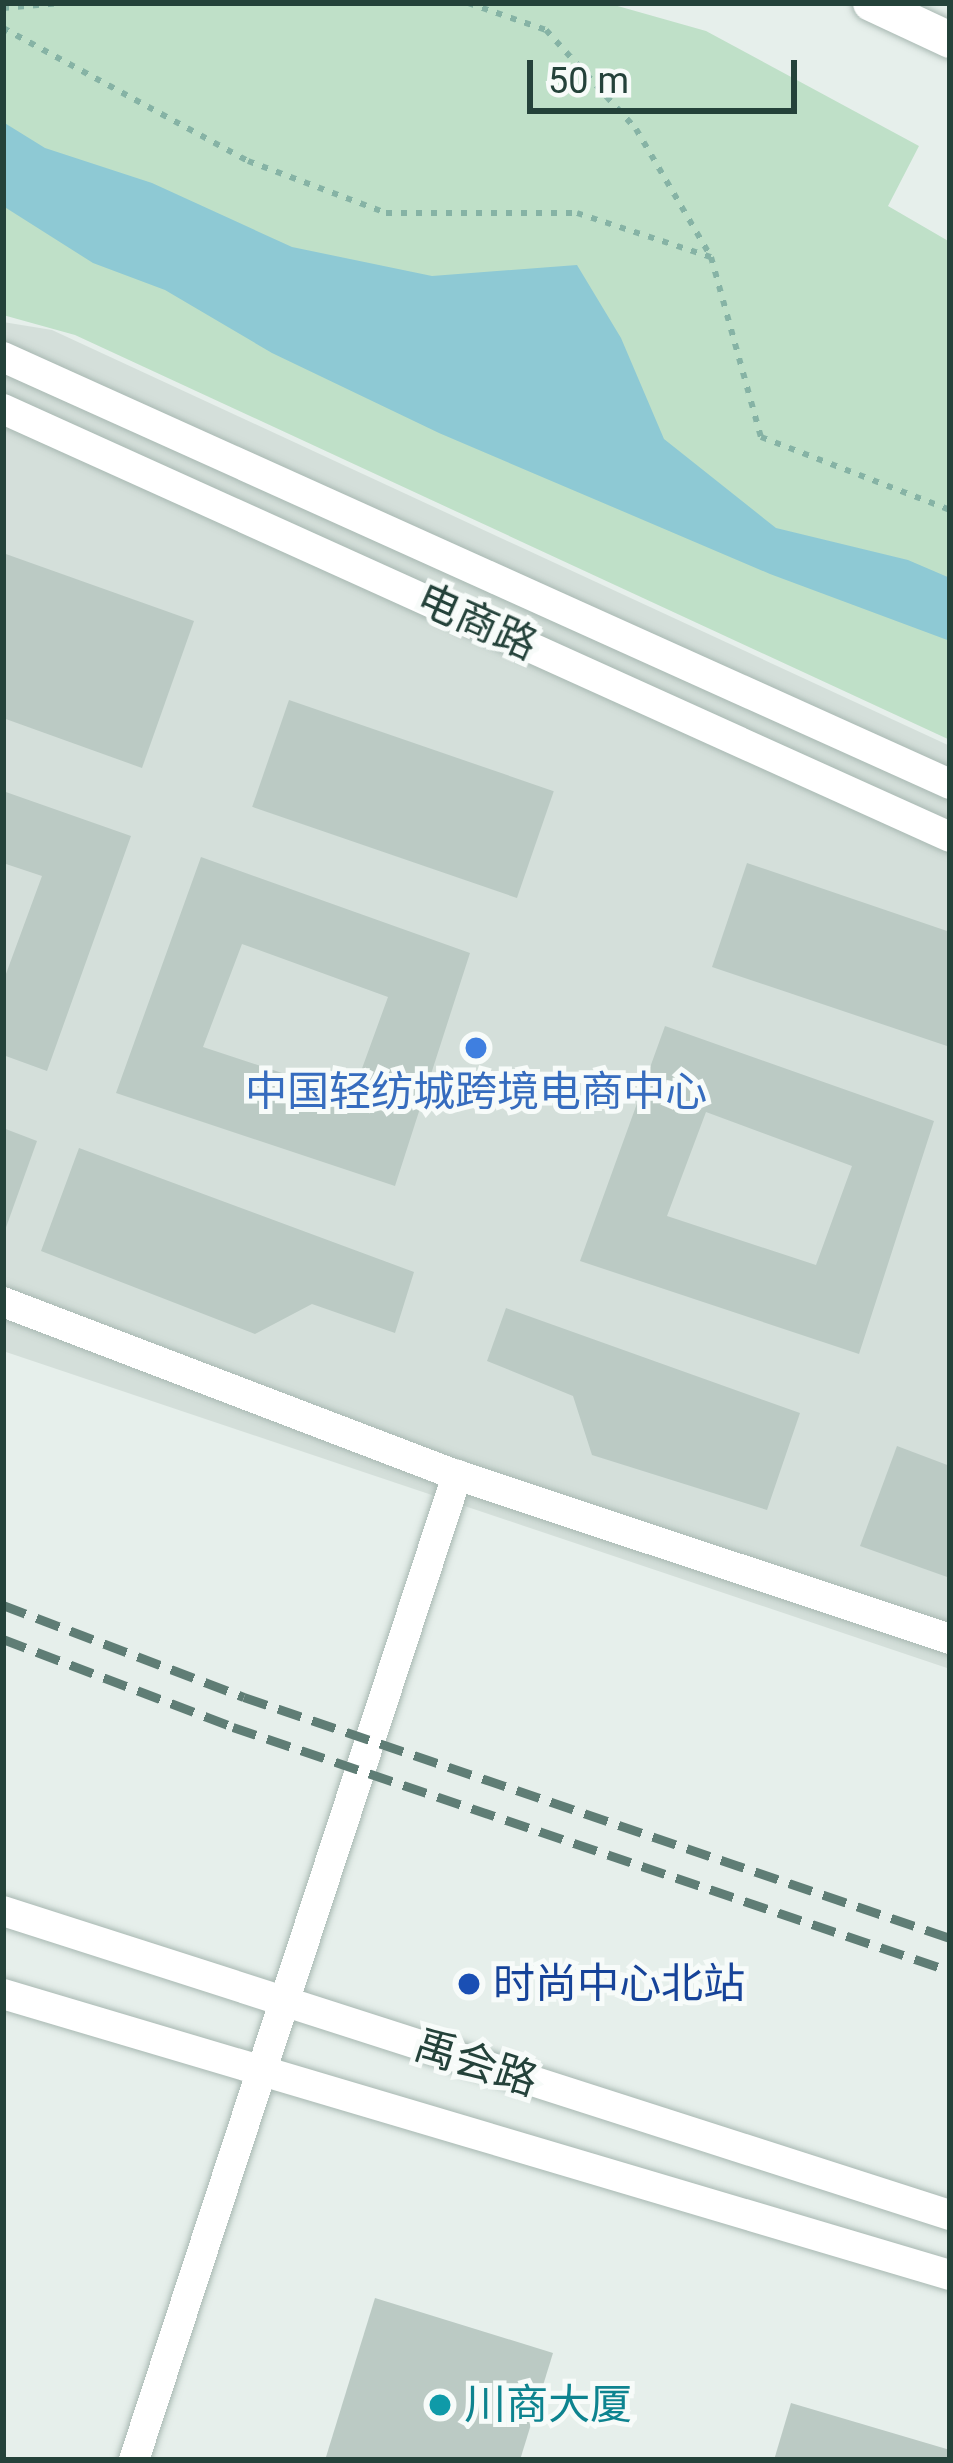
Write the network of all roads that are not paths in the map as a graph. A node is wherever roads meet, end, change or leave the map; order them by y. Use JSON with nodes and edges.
{"nodes":[{"id":1,"x":872,"y":3,"type":"edge"},
{"id":2,"x":950,"y":40,"type":"edge"},
{"id":3,"x":3,"y":357,"type":"edge"},
{"id":4,"x":3,"y":409,"type":"edge"},
{"id":5,"x":950,"y":784,"type":"edge"},
{"id":6,"x":950,"y":837,"type":"edge"},
{"id":7,"x":3,"y":1302,"type":"edge"},
{"id":8,"x":457,"y":1475,"type":"junction"},
{"id":9,"x":950,"y":1639,"type":"edge"},
{"id":10,"x":3,"y":1911,"type":"edge"},
{"id":11,"x":3,"y":1994,"type":"edge"},
{"id":12,"x":287,"y":2002,"type":"junction"},
{"id":13,"x":258,"y":2073,"type":"junction"},
{"id":14,"x":950,"y":2215,"type":"edge"},
{"id":15,"x":950,"y":2275,"type":"edge"},
{"id":16,"x":134,"y":2460,"type":"edge"}],
"edges":[{"from":1,"to":2,"type":"street"},
{"from":3,"to":5,"type":"street","name":"电商路"},
{"from":4,"to":6,"type":"street","name":"电商路"},
{"from":7,"to":8,"type":"street"},
{"from":8,"to":9,"type":"street"},
{"from":8,"to":12,"type":"street"},
{"from":10,"to":12,"type":"street","name":"禹会路"},
{"from":11,"to":13,"type":"street","name":"禹会路"},
{"from":12,"to":13,"type":"street"},
{"from":12,"to":14,"type":"street","name":"禹会路"},
{"from":13,"to":15,"type":"street","name":"禹会路"},
{"from":13,"to":16,"type":"street"}]}
